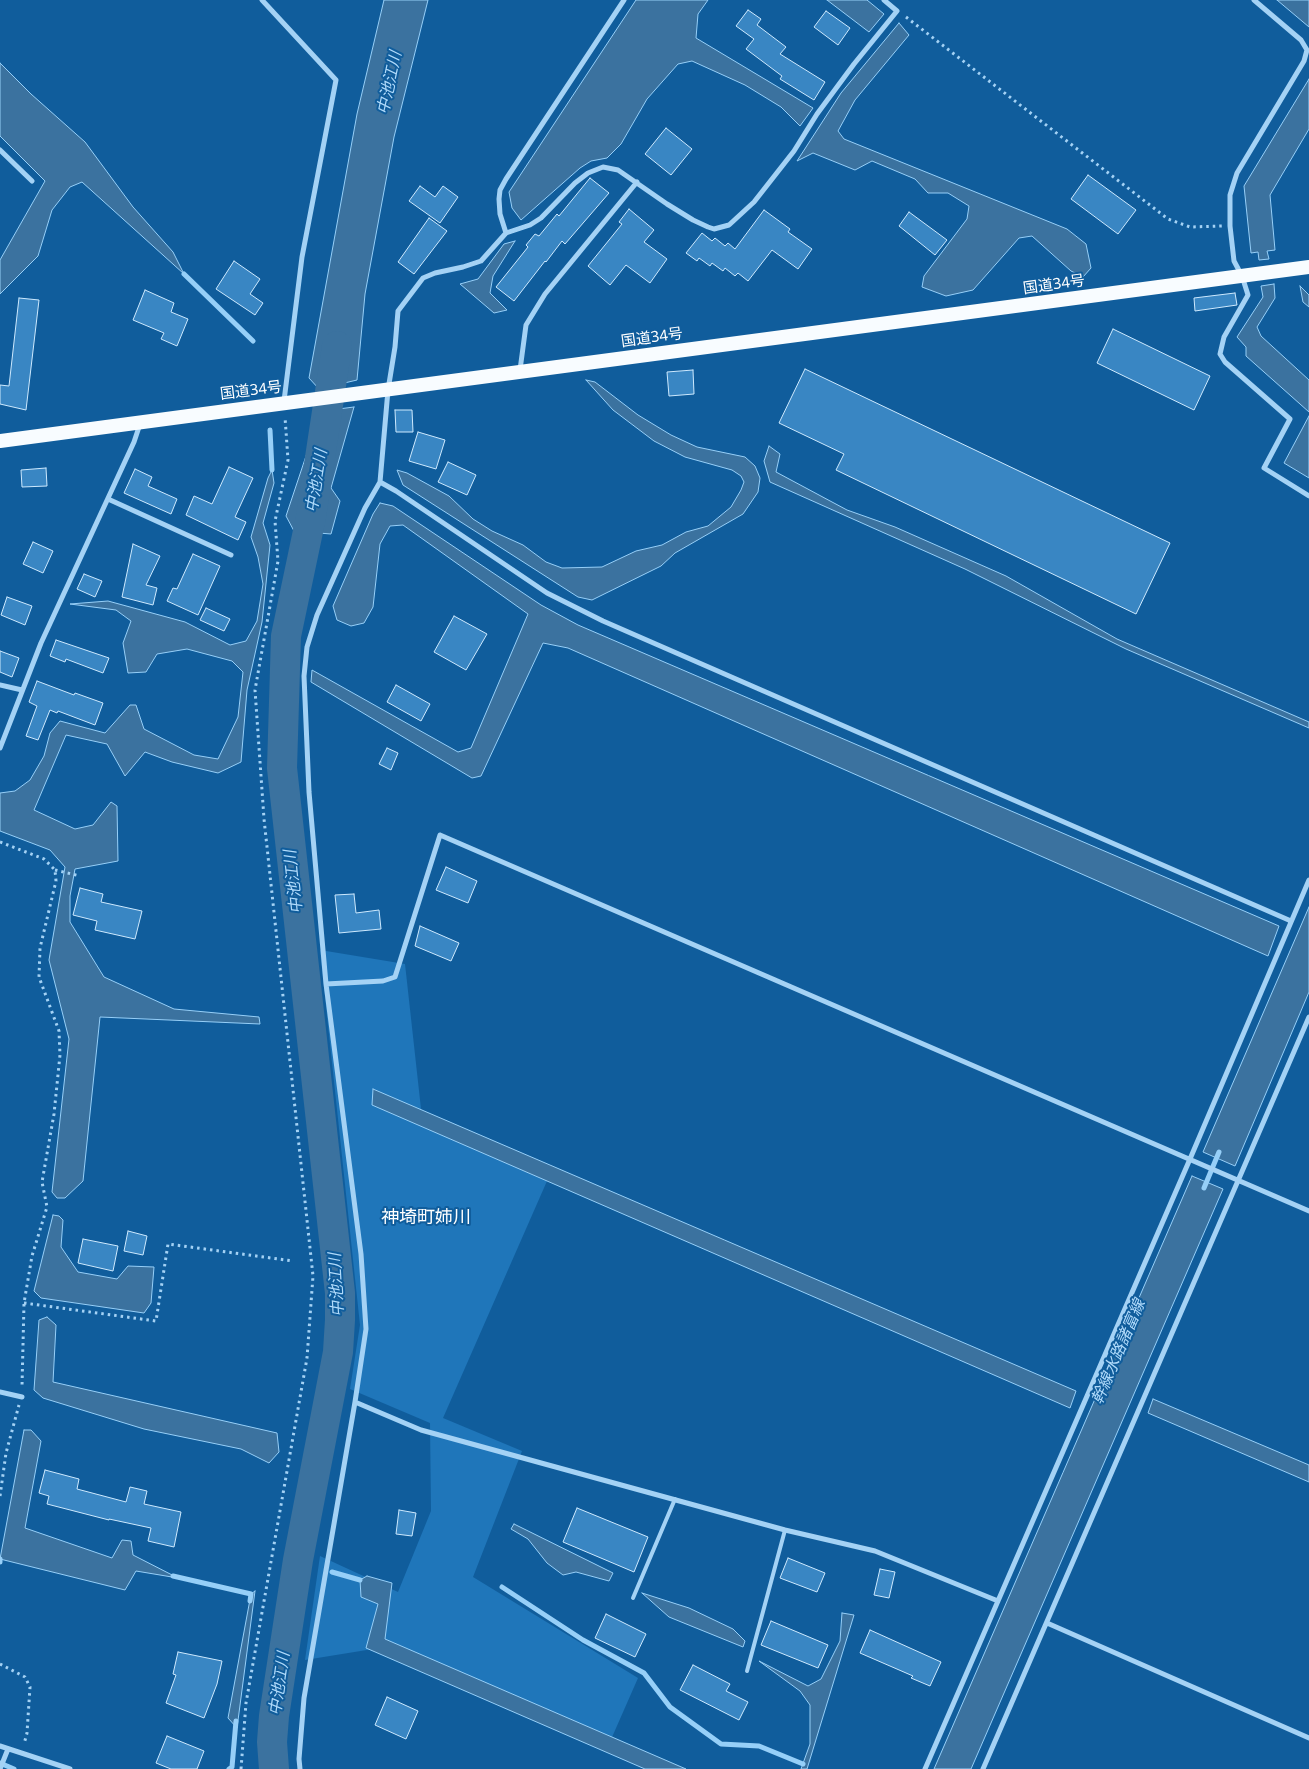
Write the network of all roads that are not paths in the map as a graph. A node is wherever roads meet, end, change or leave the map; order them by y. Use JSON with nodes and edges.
{"nodes":[{"id":1,"x":262,"y":0,"type":"edge"},
{"id":2,"x":624,"y":0,"type":"edge"},
{"id":3,"x":884,"y":0,"type":"edge"},
{"id":4,"x":1254,"y":0,"type":"edge"},
{"id":5,"x":0,"y":150,"type":"edge"},
{"id":6,"x":32,"y":181,"type":"dead end"},
{"id":7,"x":637,"y":182,"type":"junction"},
{"id":8,"x":506,"y":233,"type":"junction"},
{"id":9,"x":1309,"y":267,"type":"edge"},
{"id":10,"x":1242,"y":276,"type":"junction"},
{"id":11,"x":520,"y":372,"type":"junction"},
{"id":12,"x":388,"y":390,"type":"junction"},
{"id":13,"x":284,"y":404,"type":"junction"},
{"id":14,"x":140,"y":422,"type":"junction"},
{"id":15,"x":0,"y":441,"type":"edge"},
{"id":16,"x":380,"y":482,"type":"junction"},
{"id":17,"x":1309,"y":496,"type":"edge"},
{"id":18,"x":108,"y":499,"type":"junction"},
{"id":19,"x":231,"y":554,"type":"dead end"},
{"id":20,"x":0,"y":685,"type":"edge"},
{"id":21,"x":22,"y":690,"type":"junction"},
{"id":22,"x":0,"y":748,"type":"edge"},
{"id":23,"x":1309,"y":880,"type":"edge"},
{"id":24,"x":1291,"y":920,"type":"junction"},
{"id":25,"x":326,"y":984,"type":"junction"},
{"id":26,"x":1309,"y":1017,"type":"edge"},
{"id":27,"x":1190,"y":1160,"type":"junction"},
{"id":28,"x":1239,"y":1182,"type":"junction"},
{"id":29,"x":1309,"y":1211,"type":"edge"},
{"id":30,"x":0,"y":1392,"type":"edge"},
{"id":31,"x":22,"y":1396,"type":"road end"},
{"id":32,"x":355,"y":1402,"type":"junction"},
{"id":33,"x":676,"y":1499,"type":"junction"},
{"id":34,"x":785,"y":1530,"type":"junction"},
{"id":35,"x":633,"y":1598,"type":"dead end"},
{"id":36,"x":998,"y":1602,"type":"junction"},
{"id":37,"x":1047,"y":1623,"type":"junction"},
{"id":38,"x":747,"y":1671,"type":"dead end"},
{"id":39,"x":1309,"y":1738,"type":"edge"},
{"id":40,"x":0,"y":1746,"type":"edge"},
{"id":41,"x":8,"y":1749,"type":"junction"},
{"id":42,"x":0,"y":1769,"type":"edge"},
{"id":43,"x":70,"y":1769,"type":"edge"},
{"id":44,"x":300,"y":1769,"type":"edge"},
{"id":45,"x":925,"y":1769,"type":"edge"},
{"id":46,"x":983,"y":1769,"type":"edge"}],
"edges":[{"from":1,"to":13,"type":"street"},
{"from":2,"to":8,"type":"street"},
{"from":3,"to":7,"type":"street"},
{"from":4,"to":10,"type":"street"},
{"from":5,"to":6,"type":"street"},
{"from":7,"to":8,"type":"street"},
{"from":7,"to":11,"type":"street"},
{"from":8,"to":12,"type":"street"},
{"from":9,"to":10,"type":"highway","name":"国道34号"},
{"from":10,"to":11,"type":"highway","name":"国道34号"},
{"from":10,"to":17,"type":"street"},
{"from":11,"to":12,"type":"highway","name":"国道34号"},
{"from":12,"to":13,"type":"highway","name":"国道34号"},
{"from":12,"to":16,"type":"street"},
{"from":13,"to":14,"type":"highway","name":"国道34号"},
{"from":14,"to":15,"type":"highway","name":"国道34号"},
{"from":14,"to":18,"type":"street"},
{"from":16,"to":24,"type":"street"},
{"from":16,"to":25,"type":"street"},
{"from":18,"to":19,"type":"street"},
{"from":18,"to":21,"type":"street"},
{"from":20,"to":21,"type":"street"},
{"from":21,"to":22,"type":"street"},
{"from":23,"to":24,"type":"street"},
{"from":24,"to":27,"type":"street"},
{"from":25,"to":27,"type":"street"},
{"from":25,"to":32,"type":"street"},
{"from":26,"to":28,"type":"street"},
{"from":27,"to":28,"type":"street"},
{"from":27,"to":36,"type":"street"},
{"from":28,"to":29,"type":"street"},
{"from":28,"to":37,"type":"street"},
{"from":30,"to":31,"type":"street"},
{"from":32,"to":33,"type":"street"},
{"from":32,"to":44,"type":"street"},
{"from":33,"to":34,"type":"street"},
{"from":33,"to":35,"type":"lane"},
{"from":34,"to":36,"type":"street"},
{"from":34,"to":38,"type":"lane"},
{"from":36,"to":45,"type":"street"},
{"from":37,"to":39,"type":"street"},
{"from":37,"to":46,"type":"street"},
{"from":40,"to":41,"type":"street"},
{"from":41,"to":42,"type":"street"},
{"from":41,"to":43,"type":"street"}]}
